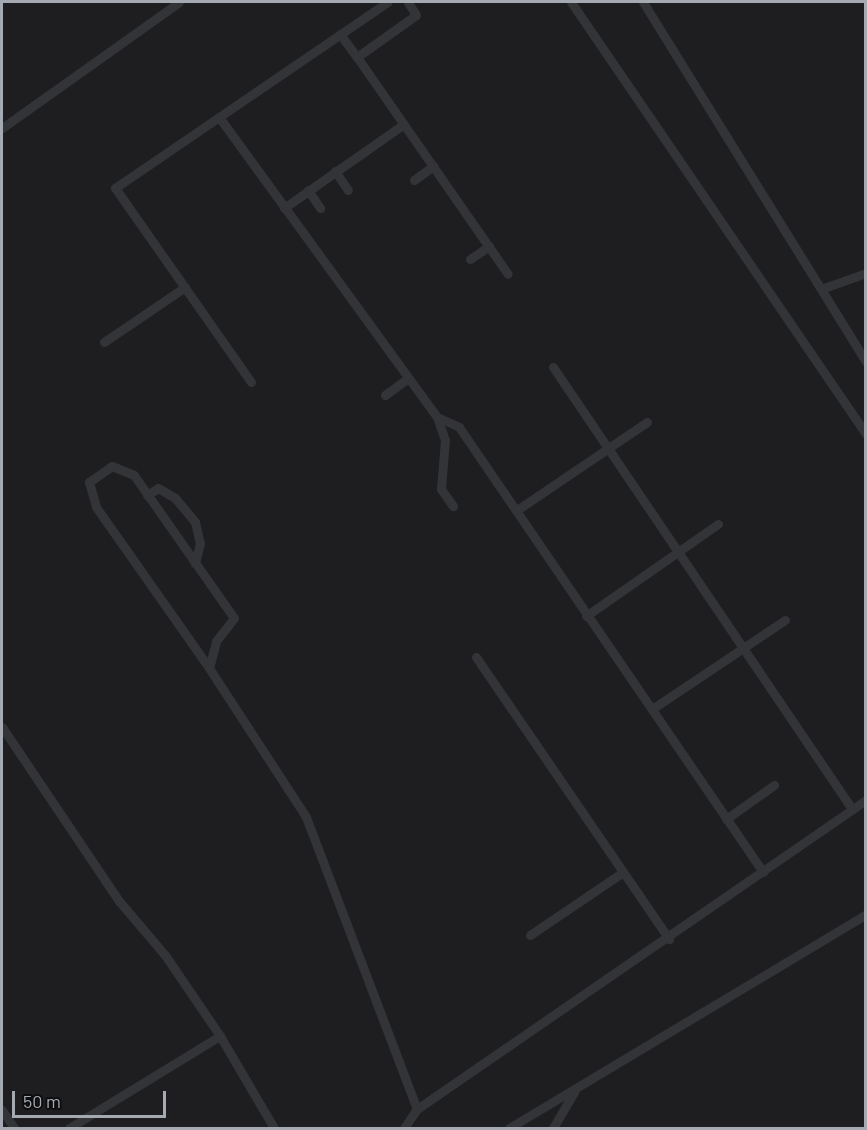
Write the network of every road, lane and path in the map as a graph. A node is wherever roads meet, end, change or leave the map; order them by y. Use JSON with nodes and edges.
{"nodes":[{"id":1,"x":179,"y":2,"type":"edge"},
{"id":2,"x":388,"y":2,"type":"edge"},
{"id":3,"x":408,"y":2,"type":"edge"},
{"id":4,"x":571,"y":2,"type":"edge"},
{"id":5,"x":643,"y":2,"type":"edge"},
{"id":6,"x":340,"y":34,"type":"junction"},
{"id":7,"x":357,"y":57,"type":"junction"},
{"id":8,"x":219,"y":117,"type":"junction"},
{"id":9,"x":404,"y":124,"type":"junction"},
{"id":10,"x":2,"y":128,"type":"edge"},
{"id":11,"x":433,"y":166,"type":"junction"},
{"id":12,"x":335,"y":171,"type":"junction"},
{"id":13,"x":414,"y":180,"type":"dead end"},
{"id":14,"x":308,"y":190,"type":"junction"},
{"id":15,"x":348,"y":190,"type":"dead end"},
{"id":16,"x":284,"y":208,"type":"junction"},
{"id":17,"x":320,"y":208,"type":"dead end"},
{"id":18,"x":489,"y":246,"type":"junction"},
{"id":19,"x":470,"y":259,"type":"dead end"},
{"id":20,"x":866,"y":273,"type":"edge"},
{"id":21,"x":508,"y":274,"type":"dead end"},
{"id":22,"x":185,"y":287,"type":"junction"},
{"id":23,"x":820,"y":289,"type":"junction"},
{"id":24,"x":104,"y":342,"type":"dead end"},
{"id":25,"x":866,"y":362,"type":"edge"},
{"id":26,"x":553,"y":367,"type":"dead end"},
{"id":27,"x":406,"y":380,"type":"junction"},
{"id":28,"x":251,"y":382,"type":"dead end"},
{"id":29,"x":385,"y":395,"type":"dead end"},
{"id":30,"x":436,"y":417,"type":"junction"},
{"id":31,"x":647,"y":422,"type":"dead end"},
{"id":32,"x":866,"y":434,"type":"edge"},
{"id":33,"x":608,"y":449,"type":"junction"},
{"id":34,"x":147,"y":495,"type":"junction"},
{"id":35,"x":453,"y":506,"type":"dead end"},
{"id":36,"x":517,"y":510,"type":"junction"},
{"id":37,"x":718,"y":524,"type":"dead end"},
{"id":38,"x":678,"y":552,"type":"junction"},
{"id":39,"x":195,"y":563,"type":"junction"},
{"id":40,"x":586,"y":616,"type":"junction"},
{"id":41,"x":785,"y":620,"type":"dead end"},
{"id":42,"x":744,"y":649,"type":"junction"},
{"id":43,"x":476,"y":657,"type":"dead end"},
{"id":44,"x":208,"y":668,"type":"junction"},
{"id":45,"x":652,"y":709,"type":"junction"},
{"id":46,"x":2,"y":727,"type":"edge"},
{"id":47,"x":774,"y":785,"type":"dead end"},
{"id":48,"x":866,"y":800,"type":"edge"},
{"id":49,"x":852,"y":809,"type":"junction"},
{"id":50,"x":726,"y":819,"type":"junction"},
{"id":51,"x":623,"y":872,"type":"junction"},
{"id":52,"x":763,"y":872,"type":"junction"},
{"id":53,"x":866,"y":914,"type":"edge"},
{"id":54,"x":531,"y":935,"type":"dead end"},
{"id":55,"x":669,"y":939,"type":"junction"},
{"id":56,"x":220,"y":1036,"type":"junction"},
{"id":57,"x":574,"y":1092,"type":"junction"},
{"id":58,"x":417,"y":1109,"type":"junction"},
{"id":59,"x":2,"y":1110,"type":"edge"},
{"id":60,"x":14,"y":1128,"type":"edge"},
{"id":61,"x":69,"y":1128,"type":"edge"},
{"id":62,"x":274,"y":1128,"type":"edge"},
{"id":63,"x":404,"y":1128,"type":"edge"},
{"id":64,"x":509,"y":1128,"type":"edge"},
{"id":65,"x":553,"y":1128,"type":"edge"}],
"edges":[{"from":1,"to":10,"type":"lane"},
{"from":2,"to":6,"type":"lane"},
{"from":3,"to":7,"type":"lane"},
{"from":4,"to":32,"type":"lane"},
{"from":5,"to":23,"type":"lane"},
{"from":6,"to":7,"type":"lane"},
{"from":6,"to":8,"type":"lane"},
{"from":7,"to":9,"type":"lane"},
{"from":8,"to":16,"type":"lane"},
{"from":8,"to":22,"type":"lane"},
{"from":9,"to":11,"type":"lane"},
{"from":9,"to":12,"type":"lane"},
{"from":11,"to":13,"type":"lane"},
{"from":11,"to":18,"type":"lane"},
{"from":12,"to":14,"type":"lane"},
{"from":12,"to":15,"type":"lane"},
{"from":14,"to":16,"type":"lane"},
{"from":14,"to":17,"type":"lane"},
{"from":16,"to":27,"type":"lane"},
{"from":18,"to":19,"type":"lane"},
{"from":18,"to":21,"type":"lane"},
{"from":20,"to":23,"type":"lane"},
{"from":22,"to":24,"type":"lane"},
{"from":22,"to":28,"type":"lane"},
{"from":23,"to":25,"type":"lane"},
{"from":26,"to":33,"type":"lane"},
{"from":27,"to":29,"type":"lane"},
{"from":27,"to":30,"type":"lane"},
{"from":30,"to":35,"type":"lane"},
{"from":30,"to":36,"type":"lane"},
{"from":31,"to":33,"type":"lane"},
{"from":33,"to":36,"type":"lane"},
{"from":33,"to":38,"type":"lane"},
{"from":34,"to":39,"type":"lane"},
{"from":34,"to":39,"type":"lane"},
{"from":34,"to":44,"type":"lane"},
{"from":36,"to":40,"type":"lane"},
{"from":37,"to":38,"type":"lane"},
{"from":38,"to":40,"type":"lane"},
{"from":38,"to":42,"type":"lane"},
{"from":39,"to":44,"type":"lane"},
{"from":40,"to":45,"type":"lane"},
{"from":41,"to":42,"type":"lane"},
{"from":42,"to":45,"type":"lane"},
{"from":42,"to":49,"type":"lane"},
{"from":43,"to":51,"type":"lane"},
{"from":44,"to":58,"type":"lane"},
{"from":45,"to":50,"type":"lane"},
{"from":46,"to":56,"type":"lane"},
{"from":47,"to":50,"type":"lane"},
{"from":48,"to":49,"type":"lane"},
{"from":49,"to":52,"type":"lane"},
{"from":50,"to":52,"type":"lane"},
{"from":51,"to":54,"type":"lane"},
{"from":51,"to":55,"type":"lane"},
{"from":52,"to":55,"type":"lane"},
{"from":53,"to":57,"type":"lane"},
{"from":55,"to":58,"type":"lane"},
{"from":56,"to":61,"type":"lane"},
{"from":56,"to":62,"type":"lane"},
{"from":57,"to":64,"type":"lane"},
{"from":57,"to":65,"type":"lane"},
{"from":58,"to":63,"type":"lane"},
{"from":59,"to":60,"type":"lane"}]}
